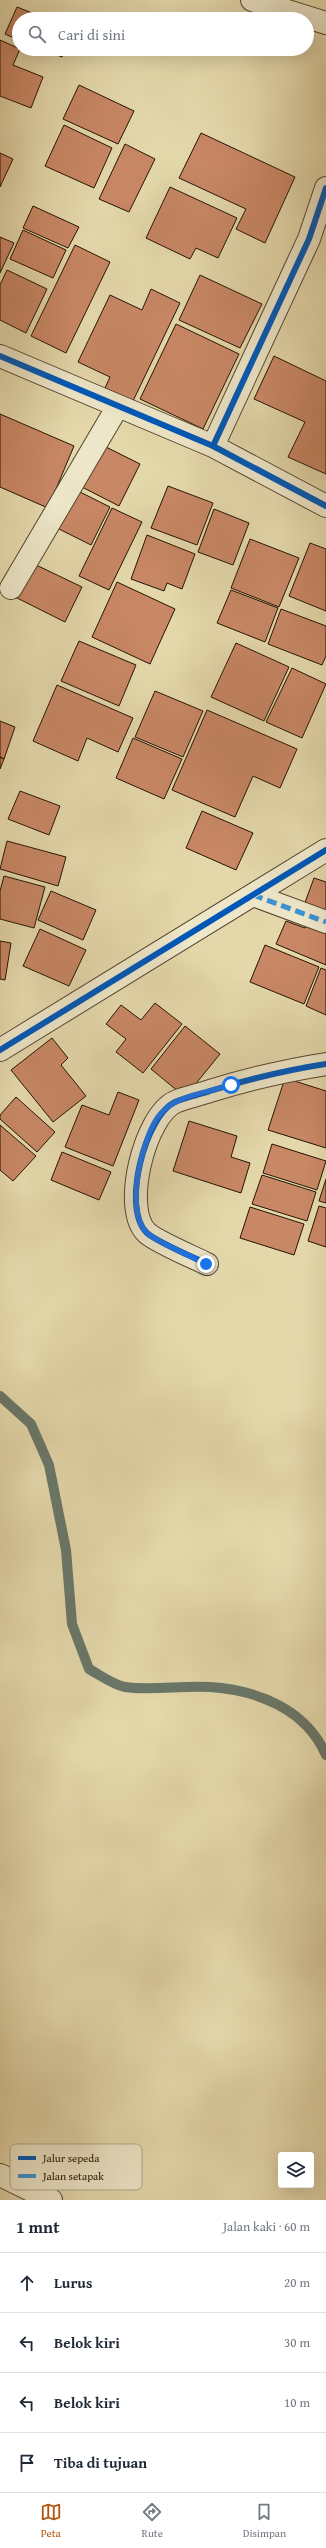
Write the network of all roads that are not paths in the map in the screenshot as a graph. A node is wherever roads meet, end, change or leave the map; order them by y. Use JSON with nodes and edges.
{"nodes":[{"id":1,"x":252,"y":0,"type":"edge"},
{"id":2,"x":291,"y":12,"type":"edge"},
{"id":3,"x":314,"y":19,"type":"edge"},
{"id":4,"x":326,"y":23,"type":"edge"},
{"id":5,"x":326,"y":188,"type":"edge"},
{"id":6,"x":0,"y":356,"type":"edge"},
{"id":7,"x":118,"y":406,"type":"junction"},
{"id":8,"x":213,"y":446,"type":"junction"},
{"id":9,"x":326,"y":506,"type":"edge"},
{"id":10,"x":11,"y":588,"type":"dead end"},
{"id":11,"x":326,"y":850,"type":"edge"},
{"id":12,"x":253,"y":895,"type":"junction"},
{"id":13,"x":326,"y":922,"type":"edge"},
{"id":14,"x":0,"y":1050,"type":"edge"},
{"id":15,"x":326,"y":1064,"type":"edge"},
{"id":16,"x":206,"y":1264,"type":"dead end"},
{"id":17,"x":0,"y":2175,"type":"edge"},
{"id":18,"x":10,"y":2180,"type":"edge"},
{"id":19,"x":31,"y":2190,"type":"edge"},
{"id":20,"x":51,"y":2200,"type":"edge"}],
"edges":[{"from":1,"to":2,"type":"street"},
{"from":3,"to":4,"type":"street"},
{"from":5,"to":8,"type":"street"},
{"from":6,"to":7,"type":"street"},
{"from":7,"to":8,"type":"street"},
{"from":7,"to":10,"type":"street"},
{"from":8,"to":9,"type":"street"},
{"from":11,"to":12,"type":"street"},
{"from":12,"to":13,"type":"street"},
{"from":12,"to":14,"type":"street"},
{"from":15,"to":16,"type":"street"},
{"from":17,"to":18,"type":"street"},
{"from":19,"to":20,"type":"street"}]}
